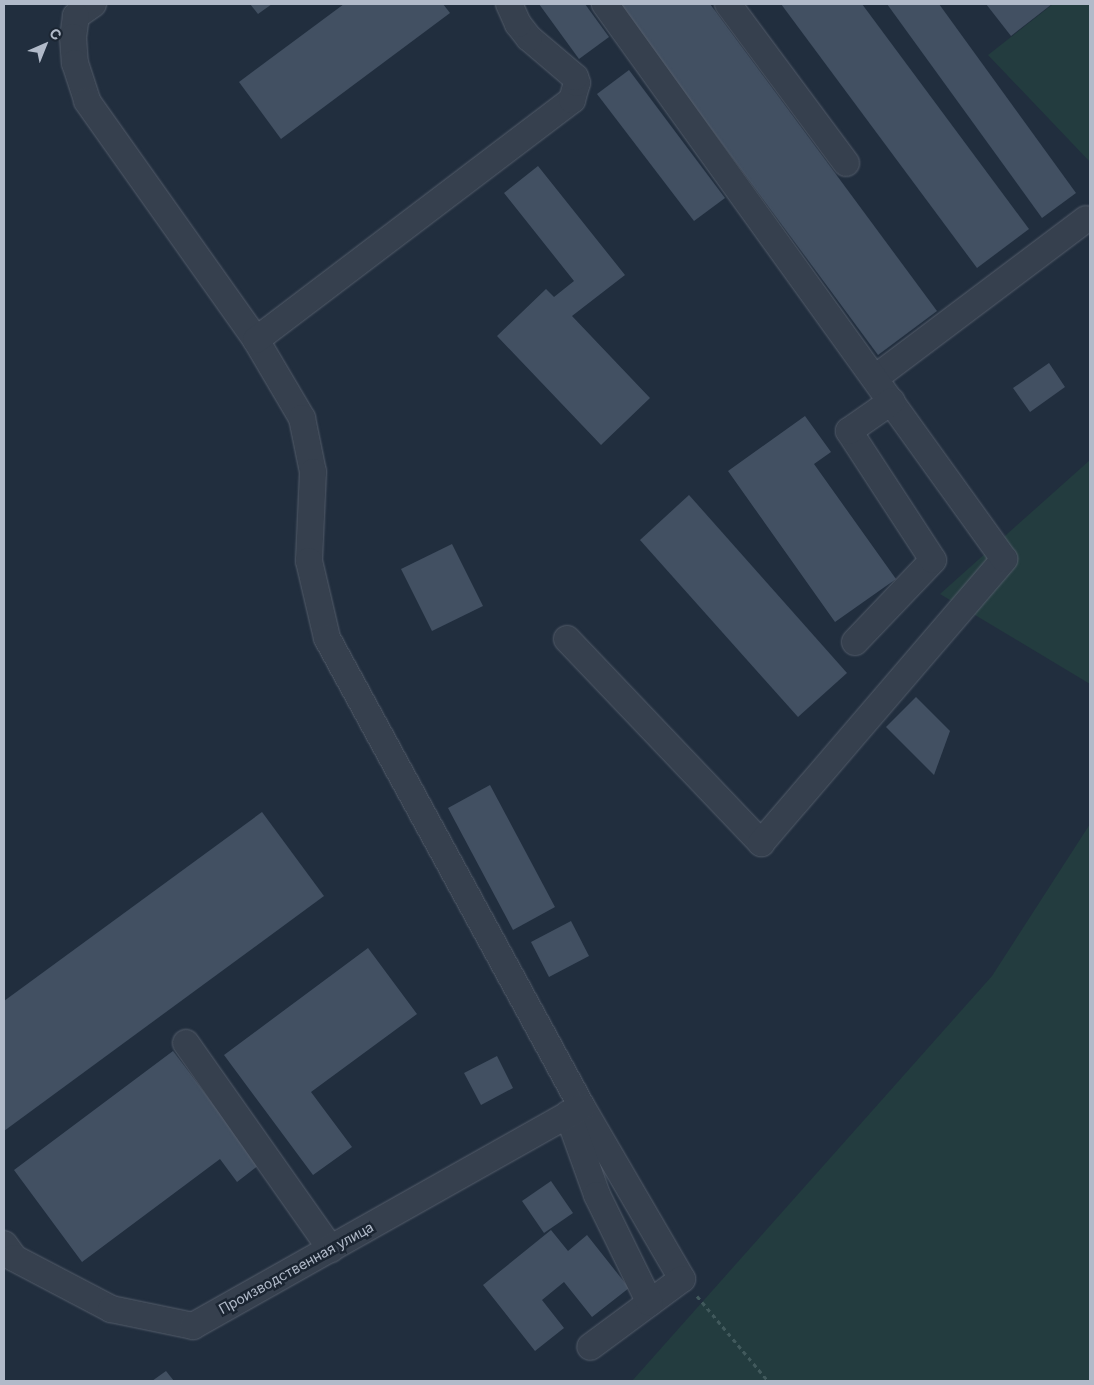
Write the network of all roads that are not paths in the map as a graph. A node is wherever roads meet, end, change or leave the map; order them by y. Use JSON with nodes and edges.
{"nodes":[{"id":1,"x":93,"y":4,"type":"edge"},
{"id":2,"x":510,"y":4,"type":"edge"},
{"id":3,"x":605,"y":4,"type":"edge"},
{"id":4,"x":728,"y":4,"type":"edge"},
{"id":5,"x":846,"y":163,"type":"dead end"},
{"id":6,"x":1086,"y":219,"type":"dead end"},
{"id":7,"x":256,"y":340,"type":"junction"},
{"id":8,"x":875,"y":378,"type":"junction"},
{"id":9,"x":892,"y":401,"type":"junction"},
{"id":10,"x":567,"y":639,"type":"dead end"},
{"id":11,"x":855,"y":642,"type":"dead end"},
{"id":12,"x":186,"y":1043,"type":"dead end"},
{"id":13,"x":575,"y":1111,"type":"junction"},
{"id":14,"x":4,"y":1244,"type":"edge"},
{"id":15,"x":331,"y":1249,"type":"junction"},
{"id":16,"x":650,"y":1303,"type":"junction"},
{"id":17,"x":590,"y":1346,"type":"dead end"}],
"edges":[{"from":1,"to":7,"type":"lane"},
{"from":2,"to":7,"type":"lane"},
{"from":3,"to":8,"type":"lane"},
{"from":4,"to":5,"type":"lane"},
{"from":6,"to":8,"type":"lane"},
{"from":7,"to":13,"type":"lane"},
{"from":8,"to":9,"type":"lane"},
{"from":9,"to":10,"type":"lane"},
{"from":9,"to":11,"type":"lane"},
{"from":12,"to":15,"type":"lane"},
{"from":13,"to":15,"type":"lane","name":"Производственная улица"},
{"from":13,"to":16,"type":"lane"},
{"from":13,"to":16,"type":"lane"},
{"from":14,"to":15,"type":"lane","name":"Производственная улица"},
{"from":16,"to":17,"type":"lane"}]}
